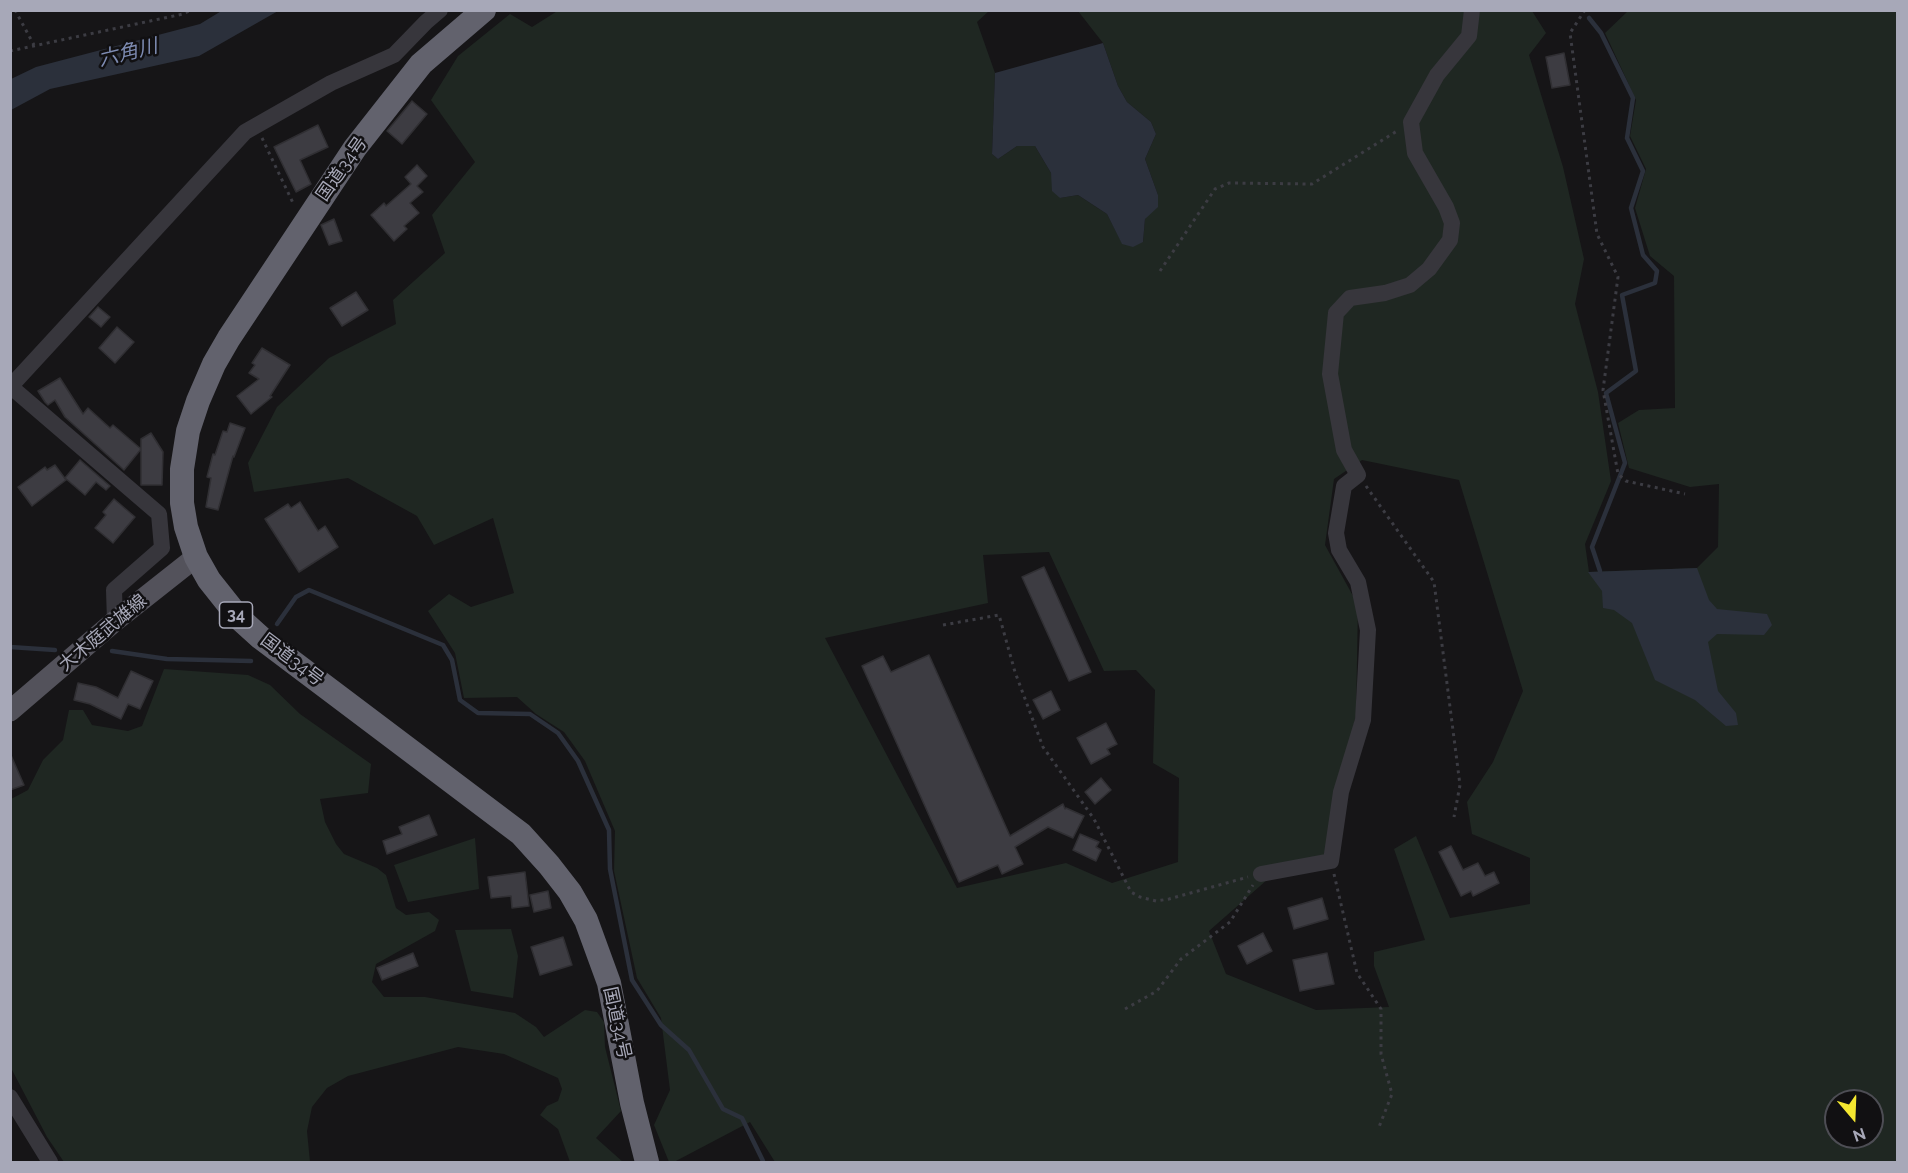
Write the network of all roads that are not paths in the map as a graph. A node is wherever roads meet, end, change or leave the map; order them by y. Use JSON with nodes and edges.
{"nodes":[{"id":1,"x":440,"y":10,"type":"edge"},
{"id":2,"x":484,"y":10,"type":"edge"},
{"id":3,"x":1472,"y":10,"type":"edge"},
{"id":4,"x":11,"y":387,"type":"edge"},
{"id":5,"x":196,"y":557,"type":"junction"},
{"id":6,"x":115,"y":621,"type":"junction"},
{"id":7,"x":10,"y":711,"type":"edge"},
{"id":8,"x":1261,"y":874,"type":"road end"},
{"id":9,"x":10,"y":1097,"type":"edge"},
{"id":10,"x":50,"y":1162,"type":"edge"},
{"id":11,"x":647,"y":1162,"type":"edge"}],
"edges":[{"from":1,"to":4,"type":"street"},
{"from":2,"to":5,"type":"highway","name":"国道34号","number":"34"},
{"from":3,"to":8,"type":"street"},
{"from":4,"to":6,"type":"street"},
{"from":5,"to":6,"type":"main road","name":"大木庭武雄線"},
{"from":5,"to":11,"type":"highway","name":"国道34号","number":"34"},
{"from":6,"to":7,"type":"main road","name":"大木庭武雄線"},
{"from":9,"to":10,"type":"street"}]}
